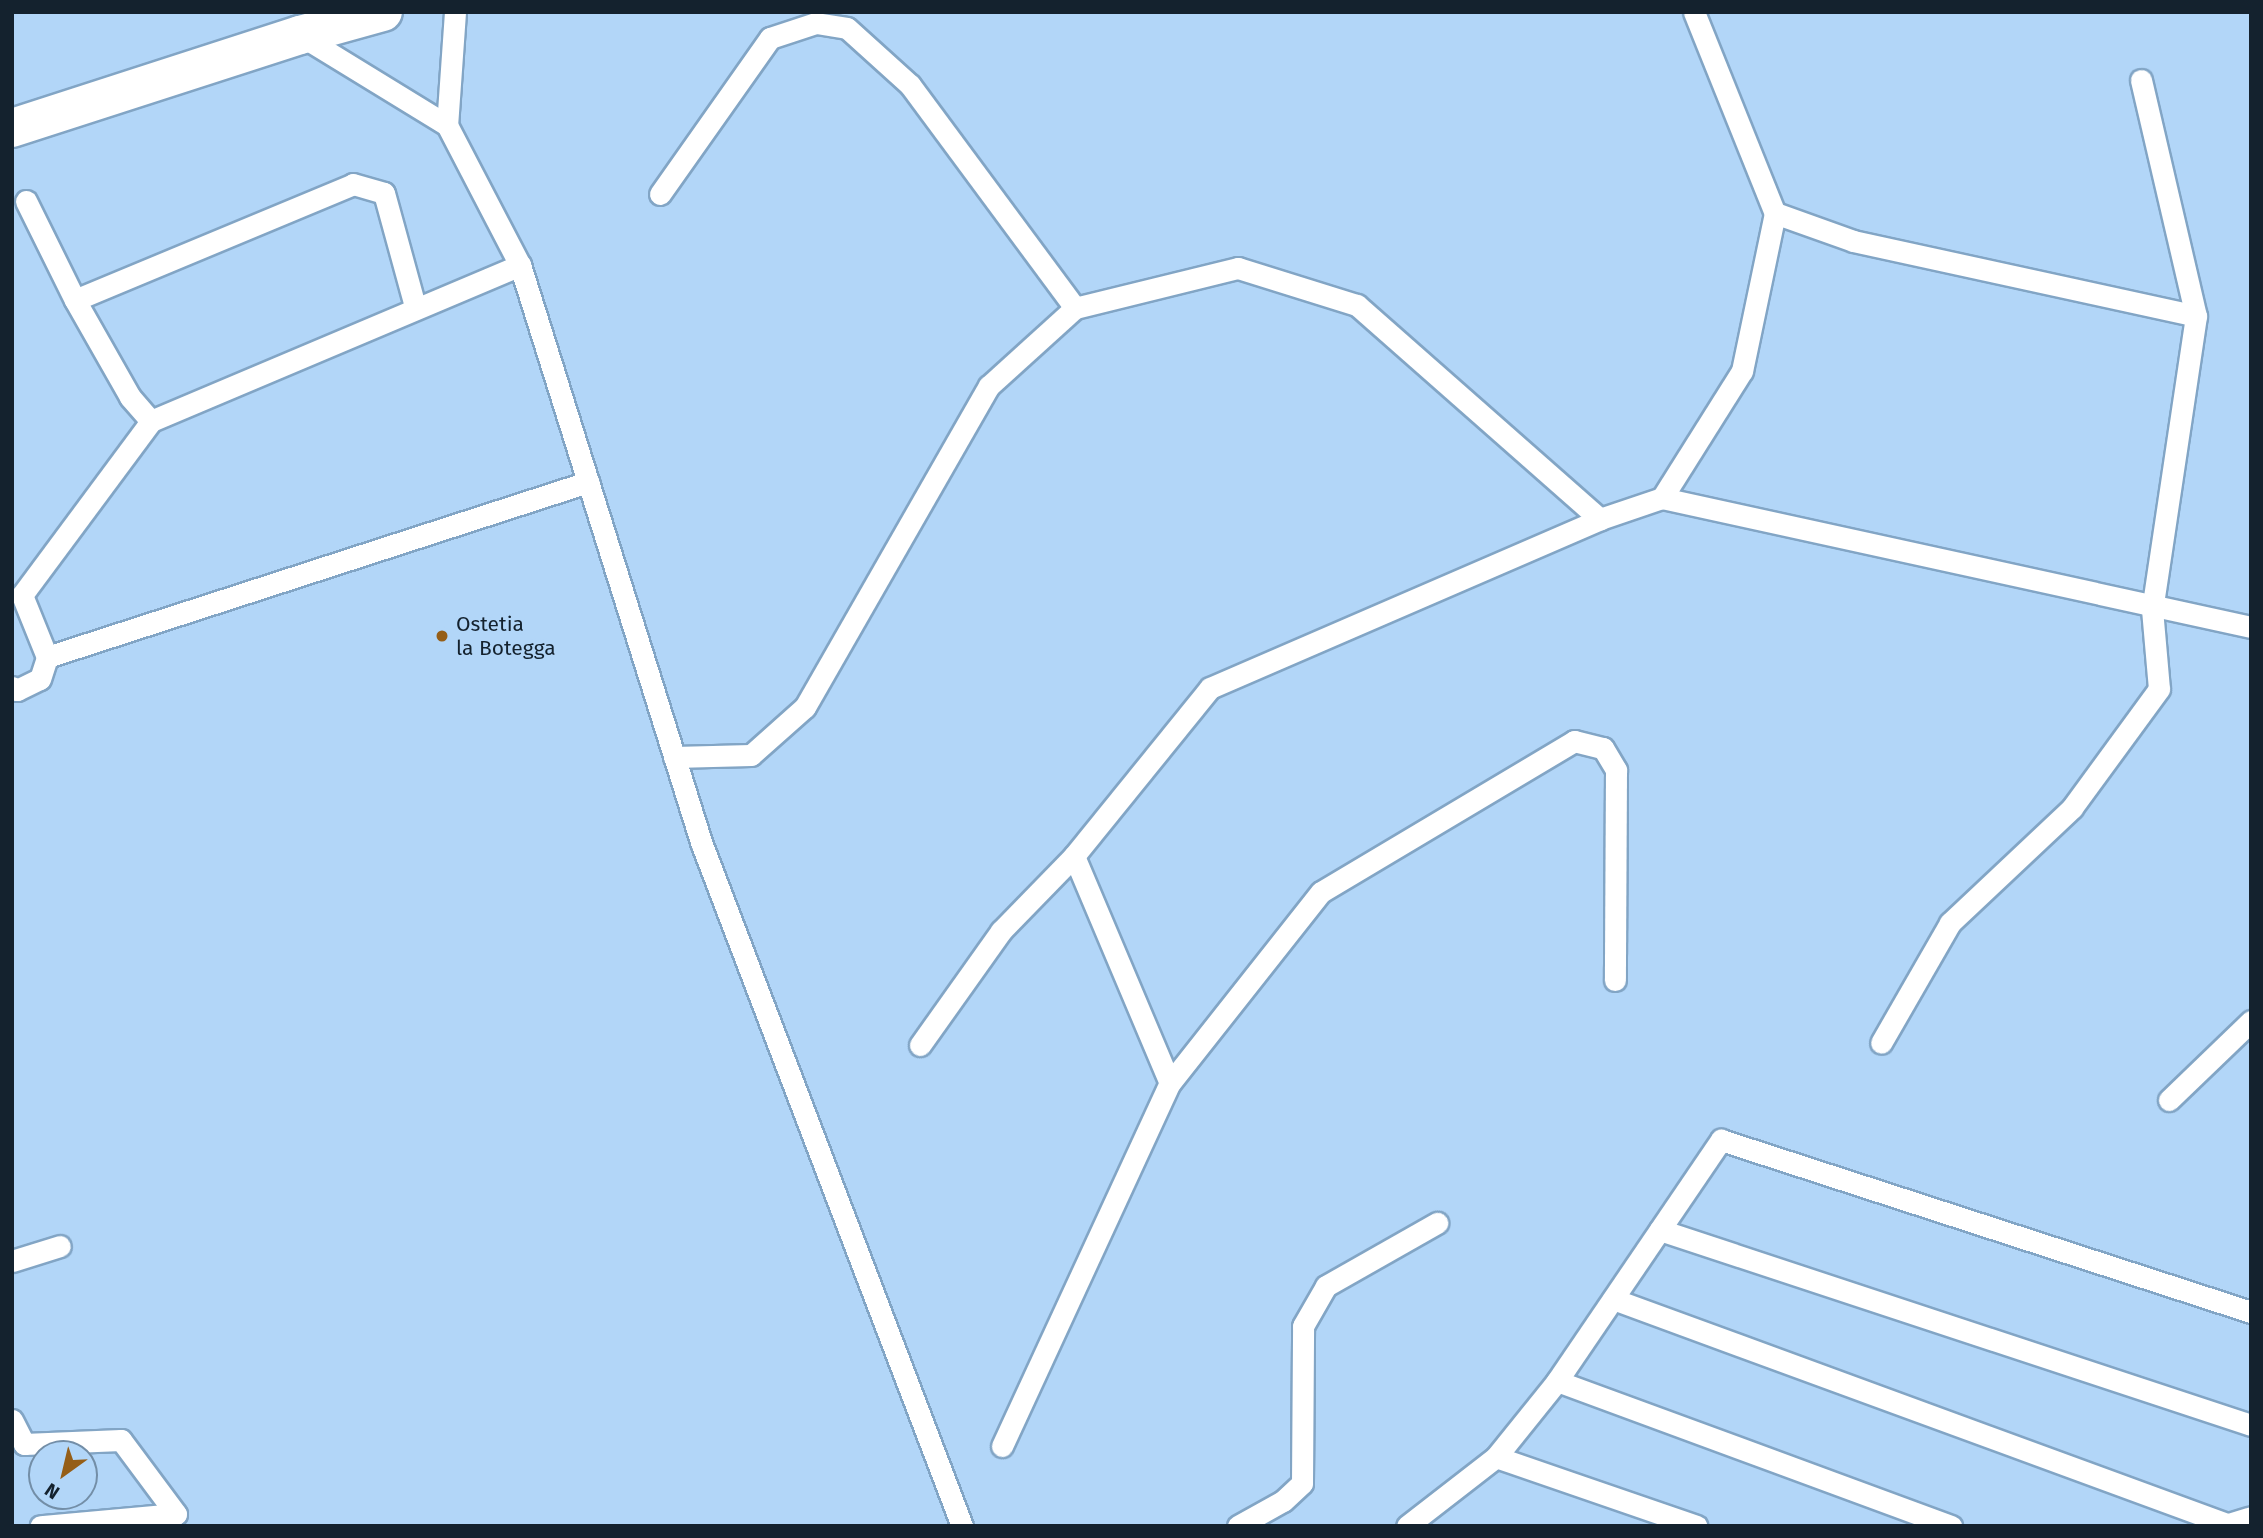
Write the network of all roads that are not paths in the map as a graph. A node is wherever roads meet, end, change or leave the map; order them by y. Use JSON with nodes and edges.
{"nodes":[{"id":1,"x":383,"y":12,"type":"edge"},
{"id":2,"x":455,"y":12,"type":"edge"},
{"id":3,"x":1694,"y":12,"type":"edge"},
{"id":4,"x":300,"y":35,"type":"junction"},
{"id":5,"x":2141,"y":80,"type":"dead end"},
{"id":6,"x":447,"y":125,"type":"junction"},
{"id":7,"x":12,"y":128,"type":"edge"},
{"id":8,"x":660,"y":194,"type":"dead end"},
{"id":9,"x":26,"y":201,"type":"dead end"},
{"id":10,"x":1776,"y":213,"type":"junction"},
{"id":11,"x":520,"y":265,"type":"junction"},
{"id":12,"x":75,"y":300,"type":"junction"},
{"id":13,"x":415,"y":306,"type":"junction"},
{"id":14,"x":1075,"y":308,"type":"junction"},
{"id":15,"x":2196,"y":316,"type":"junction"},
{"id":16,"x":151,"y":421,"type":"junction"},
{"id":17,"x":588,"y":482,"type":"junction"},
{"id":18,"x":1662,"y":498,"type":"junction"},
{"id":19,"x":1600,"y":519,"type":"junction"},
{"id":20,"x":17,"y":596,"type":"edge"},
{"id":21,"x":2152,"y":609,"type":"junction"},
{"id":22,"x":2251,"y":627,"type":"edge"},
{"id":23,"x":47,"y":657,"type":"junction"},
{"id":24,"x":12,"y":687,"type":"edge"},
{"id":25,"x":674,"y":757,"type":"junction"},
{"id":26,"x":1074,"y":856,"type":"junction"},
{"id":27,"x":1615,"y":980,"type":"dead end"},
{"id":28,"x":2251,"y":1021,"type":"edge"},
{"id":29,"x":1881,"y":1043,"type":"dead end"},
{"id":30,"x":920,"y":1045,"type":"dead end"},
{"id":31,"x":1170,"y":1083,"type":"junction"},
{"id":32,"x":2169,"y":1101,"type":"dead end"},
{"id":33,"x":1437,"y":1223,"type":"dead end"},
{"id":34,"x":1660,"y":1230,"type":"junction"},
{"id":35,"x":60,"y":1246,"type":"dead end"},
{"id":36,"x":12,"y":1261,"type":"edge"},
{"id":37,"x":1613,"y":1299,"type":"junction"},
{"id":38,"x":2251,"y":1311,"type":"edge"},
{"id":39,"x":1558,"y":1381,"type":"junction"},
{"id":40,"x":12,"y":1420,"type":"edge"},
{"id":41,"x":2251,"y":1425,"type":"edge"},
{"id":42,"x":1002,"y":1446,"type":"dead end"},
{"id":43,"x":1496,"y":1457,"type":"junction"},
{"id":44,"x":2251,"y":1517,"type":"edge"},
{"id":45,"x":2224,"y":1525,"type":"edge"},
{"id":46,"x":41,"y":1526,"type":"edge"},
{"id":47,"x":962,"y":1526,"type":"edge"},
{"id":48,"x":1238,"y":1526,"type":"edge"},
{"id":49,"x":1407,"y":1526,"type":"edge"},
{"id":50,"x":1696,"y":1526,"type":"edge"},
{"id":51,"x":1951,"y":1526,"type":"edge"}],
"edges":[{"from":1,"to":4,"type":"main road"},
{"from":2,"to":6,"type":"lane"},
{"from":3,"to":10,"type":"lane"},
{"from":4,"to":6,"type":"lane"},
{"from":4,"to":7,"type":"main road"},
{"from":5,"to":15,"type":"lane"},
{"from":6,"to":11,"type":"lane"},
{"from":8,"to":14,"type":"lane"},
{"from":9,"to":12,"type":"lane"},
{"from":10,"to":15,"type":"lane"},
{"from":10,"to":18,"type":"lane"},
{"from":11,"to":13,"type":"lane"},
{"from":11,"to":17,"type":"lane"},
{"from":12,"to":13,"type":"lane"},
{"from":12,"to":16,"type":"lane"},
{"from":13,"to":16,"type":"lane"},
{"from":14,"to":19,"type":"lane"},
{"from":14,"to":25,"type":"lane"},
{"from":15,"to":21,"type":"lane"},
{"from":16,"to":20,"type":"lane"},
{"from":17,"to":23,"type":"lane"},
{"from":17,"to":25,"type":"lane"},
{"from":18,"to":19,"type":"lane"},
{"from":18,"to":21,"type":"lane"},
{"from":19,"to":26,"type":"lane"},
{"from":20,"to":23,"type":"lane"},
{"from":21,"to":22,"type":"lane"},
{"from":21,"to":29,"type":"lane"},
{"from":23,"to":24,"type":"lane"},
{"from":25,"to":47,"type":"lane"},
{"from":26,"to":30,"type":"lane"},
{"from":26,"to":31,"type":"lane"},
{"from":27,"to":31,"type":"lane"},
{"from":28,"to":32,"type":"lane"},
{"from":31,"to":42,"type":"lane"},
{"from":33,"to":48,"type":"lane"},
{"from":34,"to":37,"type":"lane"},
{"from":34,"to":38,"type":"lane"},
{"from":34,"to":41,"type":"lane"},
{"from":35,"to":36,"type":"lane"},
{"from":37,"to":39,"type":"lane"},
{"from":37,"to":45,"type":"lane"},
{"from":39,"to":43,"type":"lane"},
{"from":39,"to":51,"type":"lane"},
{"from":40,"to":46,"type":"lane"},
{"from":43,"to":49,"type":"lane"},
{"from":43,"to":50,"type":"lane"},
{"from":44,"to":45,"type":"lane"}]}
